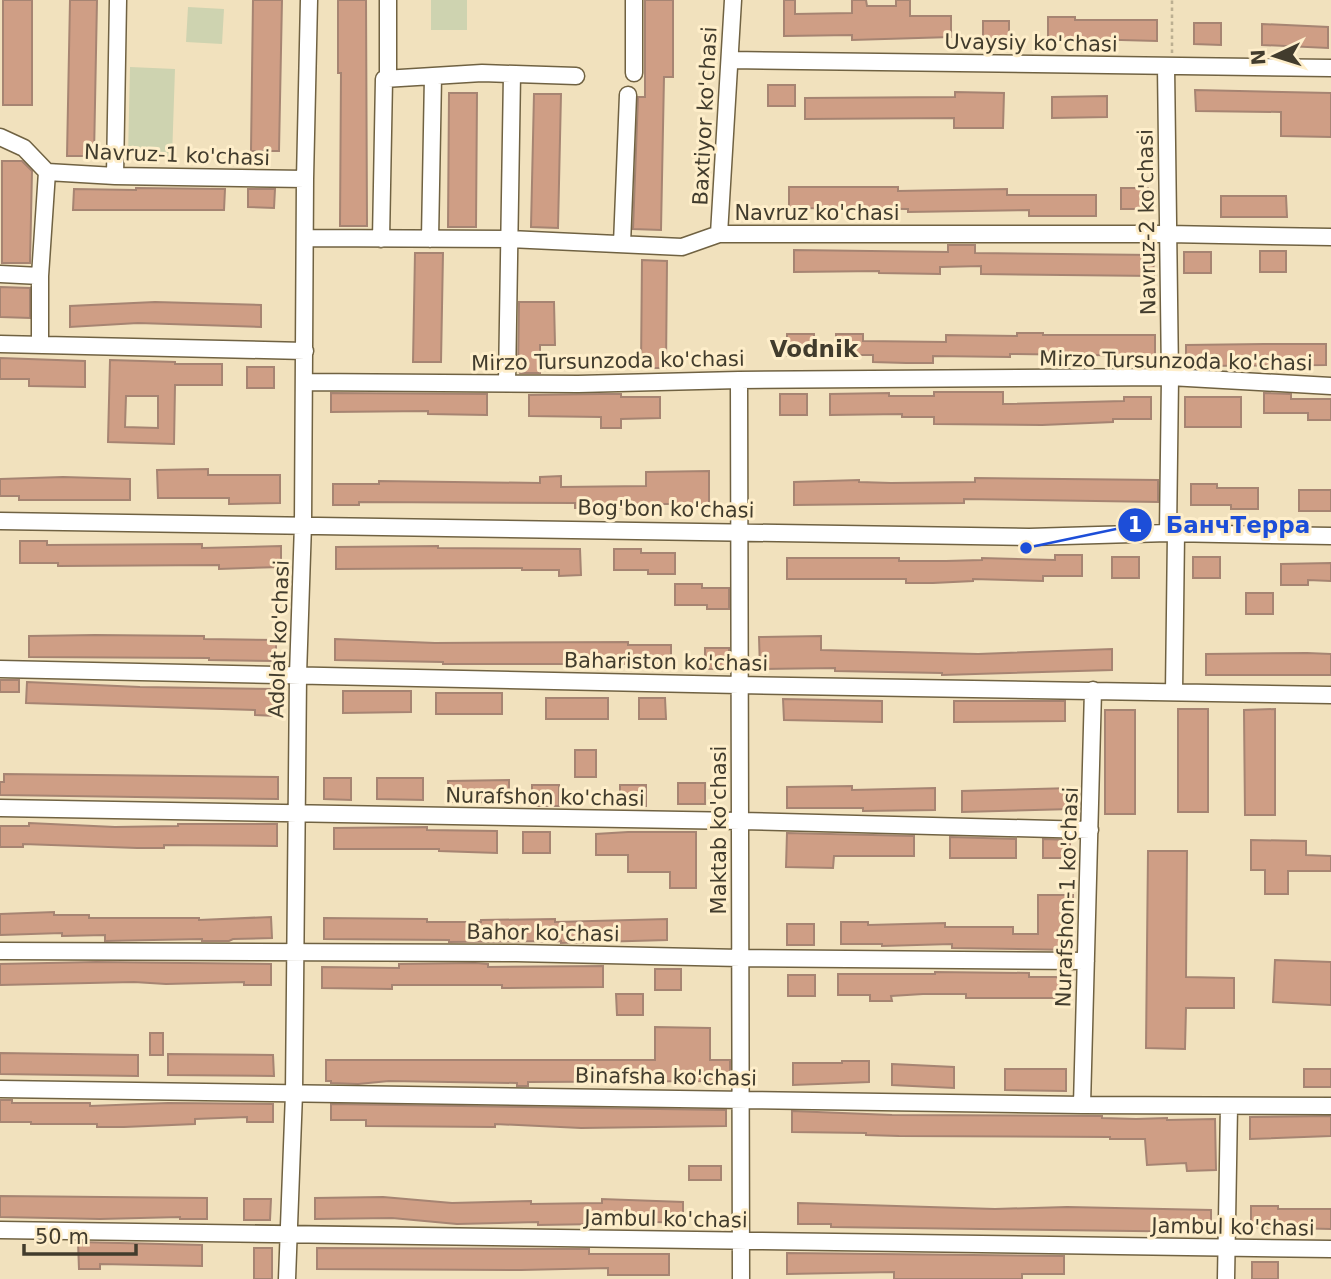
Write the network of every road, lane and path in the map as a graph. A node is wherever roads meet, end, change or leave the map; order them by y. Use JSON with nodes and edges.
{"nodes":[{"id":1,"x":118,"y":0,"type":"edge"},
{"id":2,"x":309,"y":0,"type":"edge"},
{"id":3,"x":388,"y":0,"type":"edge"},
{"id":4,"x":634,"y":0,"type":"edge"},
{"id":5,"x":733,"y":0,"type":"edge"},
{"id":6,"x":1172,"y":0,"type":"edge"},
{"id":7,"x":730,"y":60,"type":"junction"},
{"id":8,"x":1169,"y":66,"type":"junction"},
{"id":9,"x":1331,"y":68,"type":"edge"},
{"id":10,"x":634,"y":73,"type":"dead end"},
{"id":11,"x":512,"y":74,"type":"junction"},
{"id":12,"x":433,"y":76,"type":"junction"},
{"id":13,"x":576,"y":76,"type":"dead end"},
{"id":14,"x":386,"y":79,"type":"junction"},
{"id":15,"x":628,"y":95,"type":"dead end"},
{"id":16,"x":0,"y":137,"type":"edge"},
{"id":17,"x":47,"y":172,"type":"junction"},
{"id":18,"x":115,"y":176,"type":"junction"},
{"id":19,"x":305,"y":179,"type":"junction"},
{"id":20,"x":719,"y":234,"type":"junction"},
{"id":21,"x":1168,"y":234,"type":"junction"},
{"id":22,"x":1331,"y":237,"type":"edge"},
{"id":23,"x":306,"y":238,"type":"junction"},
{"id":24,"x":381,"y":239,"type":"junction"},
{"id":25,"x":430,"y":239,"type":"junction"},
{"id":26,"x":509,"y":239,"type":"junction"},
{"id":27,"x":622,"y":244,"type":"junction"},
{"id":28,"x":0,"y":274,"type":"edge"},
{"id":29,"x":40,"y":276,"type":"junction"},
{"id":30,"x":0,"y":344,"type":"edge"},
{"id":31,"x":40,"y":345,"type":"junction"},
{"id":32,"x":305,"y":351,"type":"junction"},
{"id":33,"x":1170,"y":377,"type":"junction"},
{"id":34,"x":739,"y":380,"type":"junction"},
{"id":35,"x":305,"y":382,"type":"junction"},
{"id":36,"x":507,"y":383,"type":"junction"},
{"id":37,"x":1331,"y":386,"type":"edge"},
{"id":38,"x":0,"y":521,"type":"edge"},
{"id":39,"x":303,"y":524,"type":"junction"},
{"id":40,"x":739,"y":532,"type":"junction"},
{"id":41,"x":1172,"y":533,"type":"junction"},
{"id":42,"x":1331,"y":536,"type":"edge"},
{"id":43,"x":0,"y":669,"type":"edge"},
{"id":44,"x":298,"y":675,"type":"junction"},
{"id":45,"x":739,"y":685,"type":"junction"},
{"id":46,"x":1093,"y":690,"type":"junction"},
{"id":47,"x":1174,"y":692,"type":"junction"},
{"id":48,"x":1331,"y":695,"type":"edge"},
{"id":49,"x":0,"y":808,"type":"edge"},
{"id":50,"x":297,"y":814,"type":"junction"},
{"id":51,"x":740,"y":821,"type":"junction"},
{"id":52,"x":1090,"y":830,"type":"junction"},
{"id":53,"x":0,"y":951,"type":"edge"},
{"id":54,"x":294,"y":954,"type":"junction"},
{"id":55,"x":740,"y":958,"type":"junction"},
{"id":56,"x":1086,"y":961,"type":"junction"},
{"id":57,"x":0,"y":1089,"type":"edge"},
{"id":58,"x":294,"y":1093,"type":"junction"},
{"id":59,"x":740,"y":1099,"type":"junction"},
{"id":60,"x":1082,"y":1105,"type":"junction"},
{"id":61,"x":1229,"y":1106,"type":"junction"},
{"id":62,"x":1331,"y":1106,"type":"edge"},
{"id":63,"x":0,"y":1230,"type":"edge"},
{"id":64,"x":288,"y":1235,"type":"junction"},
{"id":65,"x":741,"y":1241,"type":"junction"},
{"id":66,"x":1227,"y":1248,"type":"junction"},
{"id":67,"x":1331,"y":1250,"type":"edge"},
{"id":68,"x":287,"y":1279,"type":"edge"},
{"id":69,"x":741,"y":1279,"type":"edge"},
{"id":70,"x":1226,"y":1279,"type":"edge"}],
"edges":[{"from":1,"to":18,"type":"street"},
{"from":2,"to":19,"type":"street","name":"Adolat ko'chasi"},
{"from":3,"to":14,"type":"street"},
{"from":4,"to":10,"type":"street"},
{"from":5,"to":7,"type":"street","name":"Baxtiyor ko'chasi"},
{"from":6,"to":8,"type":"path"},
{"from":7,"to":8,"type":"street","name":"Uvaysiy ko'chasi"},
{"from":7,"to":20,"type":"street","name":"Baxtiyor ko'chasi"},
{"from":8,"to":9,"type":"street","name":"Uvaysiy ko'chasi"},
{"from":8,"to":21,"type":"street","name":"Navruz-2 ko'chasi"},
{"from":11,"to":12,"type":"street"},
{"from":11,"to":13,"type":"street"},
{"from":11,"to":26,"type":"street"},
{"from":12,"to":14,"type":"street"},
{"from":12,"to":25,"type":"street"},
{"from":14,"to":24,"type":"street"},
{"from":15,"to":27,"type":"street"},
{"from":16,"to":17,"type":"street"},
{"from":17,"to":18,"type":"street","name":"Navruz-1 ko'chasi"},
{"from":17,"to":29,"type":"street"},
{"from":18,"to":19,"type":"street","name":"Navruz-1 ko'chasi"},
{"from":19,"to":23,"type":"street","name":"Adolat ko'chasi"},
{"from":20,"to":21,"type":"street","name":"Navruz ko'chasi"},
{"from":20,"to":27,"type":"street","name":"Navruz ko'chasi"},
{"from":21,"to":22,"type":"street","name":"Navruz ko'chasi"},
{"from":21,"to":33,"type":"street","name":"Navruz-2 ko'chasi"},
{"from":23,"to":24,"type":"street","name":"Navruz ko'chasi"},
{"from":23,"to":32,"type":"street","name":"Adolat ko'chasi"},
{"from":24,"to":25,"type":"street","name":"Navruz ko'chasi"},
{"from":25,"to":26,"type":"street","name":"Navruz ko'chasi"},
{"from":26,"to":27,"type":"street","name":"Navruz ko'chasi"},
{"from":26,"to":36,"type":"street"},
{"from":28,"to":29,"type":"street"},
{"from":29,"to":31,"type":"street"},
{"from":30,"to":31,"type":"street"},
{"from":31,"to":32,"type":"street"},
{"from":32,"to":35,"type":"street","name":"Adolat ko'chasi"},
{"from":33,"to":34,"type":"street","name":"Mirzo Tursunzoda ko'chasi"},
{"from":33,"to":37,"type":"street","name":"Mirzo Tursunzoda ko'chasi"},
{"from":33,"to":41,"type":"street","name":"Navruz-2 ko'chasi"},
{"from":34,"to":36,"type":"street","name":"Mirzo Tursunzoda ko'chasi"},
{"from":34,"to":40,"type":"street","name":"Maktab ko'chasi"},
{"from":35,"to":36,"type":"street","name":"Mirzo Tursunzoda ko'chasi"},
{"from":35,"to":39,"type":"street","name":"Adolat ko'chasi"},
{"from":38,"to":39,"type":"street","name":"Bog'bon ko'chasi"},
{"from":39,"to":40,"type":"street","name":"Bog'bon ko'chasi"},
{"from":39,"to":44,"type":"street","name":"Adolat ko'chasi"},
{"from":40,"to":41,"type":"street","name":"Bog'bon ko'chasi"},
{"from":40,"to":45,"type":"street","name":"Maktab ko'chasi"},
{"from":41,"to":42,"type":"street","name":"Bog'bon ko'chasi"},
{"from":41,"to":47,"type":"street","name":"Navruz-2 ko'chasi"},
{"from":43,"to":44,"type":"street","name":"Bahariston ko'chasi"},
{"from":44,"to":45,"type":"street","name":"Bahariston ko'chasi"},
{"from":44,"to":50,"type":"street","name":"Adolat ko'chasi"},
{"from":45,"to":46,"type":"street","name":"Bahariston ko'chasi"},
{"from":45,"to":51,"type":"street","name":"Maktab ko'chasi"},
{"from":46,"to":47,"type":"street","name":"Bahariston ko'chasi"},
{"from":46,"to":52,"type":"street","name":"Nurafshon-1 ko'chasi"},
{"from":47,"to":48,"type":"street","name":"Bahariston ko'chasi"},
{"from":49,"to":50,"type":"street","name":"Nurafshon ko'chasi"},
{"from":50,"to":51,"type":"street","name":"Nurafshon ko'chasi"},
{"from":50,"to":54,"type":"street","name":"Adolat ko'chasi"},
{"from":51,"to":52,"type":"street","name":"Nurafshon ko'chasi"},
{"from":51,"to":55,"type":"street","name":"Maktab ko'chasi"},
{"from":52,"to":56,"type":"street","name":"Nurafshon-1 ko'chasi"},
{"from":53,"to":54,"type":"street","name":"Bahor ko'chasi"},
{"from":54,"to":55,"type":"street","name":"Bahor ko'chasi"},
{"from":54,"to":58,"type":"street","name":"Adolat ko'chasi"},
{"from":55,"to":56,"type":"street","name":"Bahor ko'chasi"},
{"from":55,"to":59,"type":"street","name":"Maktab ko'chasi"},
{"from":56,"to":60,"type":"street","name":"Nurafshon-1 ko'chasi"},
{"from":57,"to":58,"type":"street","name":"Binafsha ko'chasi"},
{"from":58,"to":59,"type":"street","name":"Binafsha ko'chasi"},
{"from":58,"to":64,"type":"street","name":"Adolat ko'chasi"},
{"from":59,"to":60,"type":"street","name":"Binafsha ko'chasi"},
{"from":59,"to":65,"type":"street","name":"Maktab ko'chasi"},
{"from":60,"to":61,"type":"street","name":"Binafsha ko'chasi"},
{"from":61,"to":62,"type":"street","name":"Binafsha ko'chasi"},
{"from":61,"to":66,"type":"street"},
{"from":63,"to":64,"type":"street","name":"Jambul ko'chasi"},
{"from":64,"to":65,"type":"street","name":"Jambul ko'chasi"},
{"from":64,"to":68,"type":"street","name":"Adolat ko'chasi"},
{"from":65,"to":66,"type":"street","name":"Jambul ko'chasi"},
{"from":65,"to":69,"type":"street","name":"Maktab ko'chasi"},
{"from":66,"to":67,"type":"street","name":"Jambul ko'chasi"},
{"from":66,"to":70,"type":"street"}]}
